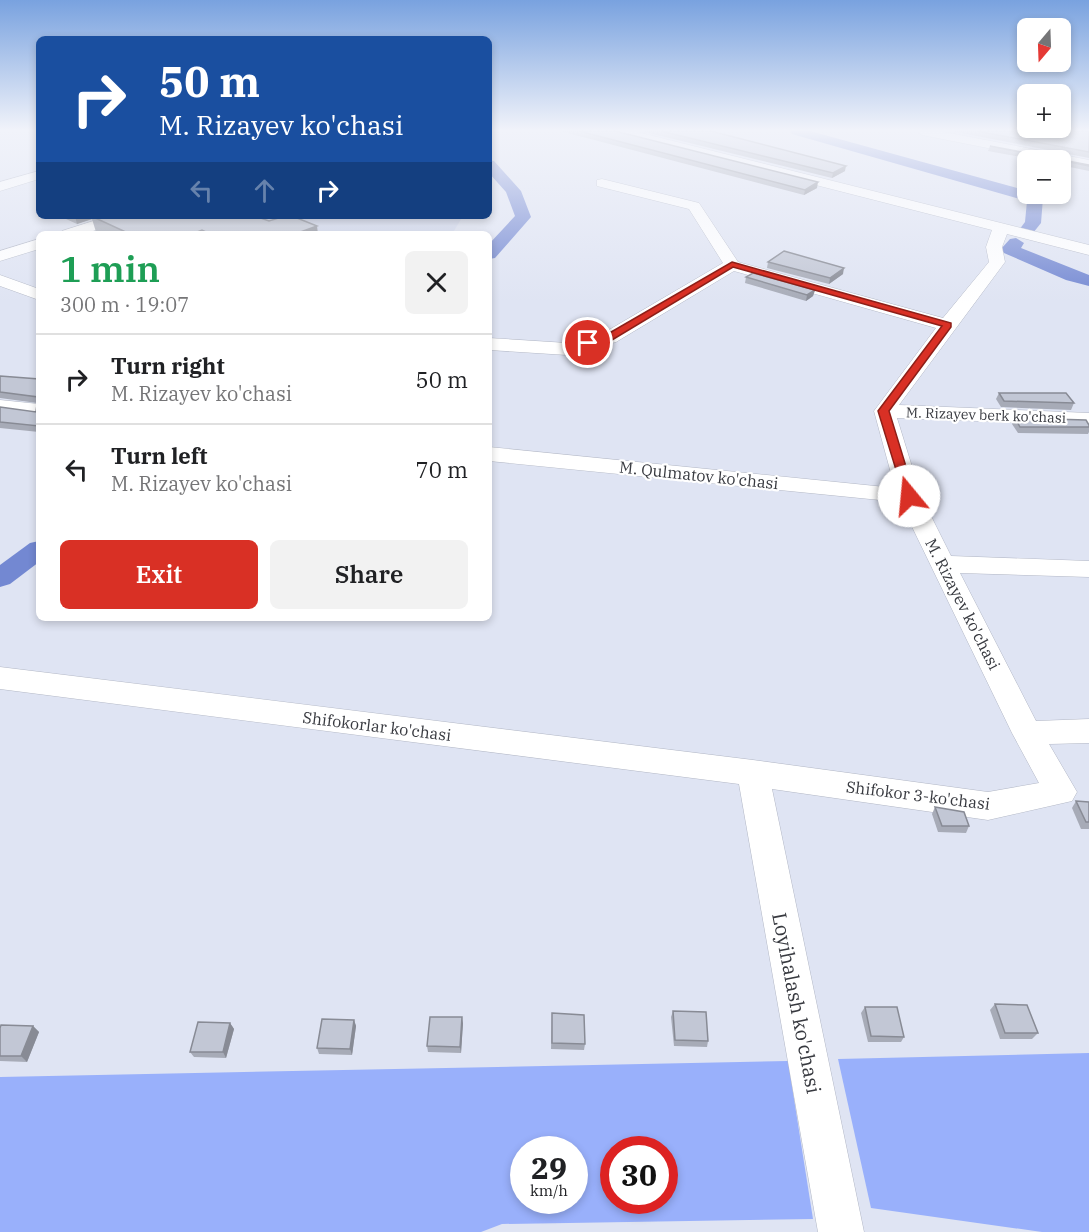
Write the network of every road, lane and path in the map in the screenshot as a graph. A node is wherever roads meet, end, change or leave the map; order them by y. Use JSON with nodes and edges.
{"nodes":[{"id":1,"x":624,"y":188,"type":"edge"},
{"id":2,"x":846,"y":188,"type":"edge"},
{"id":3,"x":115,"y":219,"type":"edge"},
{"id":4,"x":1001,"y":228,"type":"junction"},
{"id":5,"x":78,"y":231,"type":"edge"},
{"id":6,"x":36,"y":245,"type":"edge"},
{"id":7,"x":1089,"y":250,"type":"edge"},
{"id":8,"x":0,"y":256,"type":"edge"},
{"id":9,"x":732,"y":264,"type":"junction"},
{"id":10,"x":0,"y":280,"type":"edge"},
{"id":11,"x":36,"y":294,"type":"edge"},
{"id":12,"x":948,"y":325,"type":"junction"},
{"id":13,"x":492,"y":344,"type":"edge"},
{"id":14,"x":0,"y":406,"type":"edge"},
{"id":15,"x":36,"y":410,"type":"edge"},
{"id":16,"x":884,"y":411,"type":"junction"},
{"id":17,"x":1089,"y":419,"type":"edge"},
{"id":18,"x":492,"y":454,"type":"edge"},
{"id":19,"x":909,"y":496,"type":"junction"},
{"id":20,"x":943,"y":564,"type":"junction"},
{"id":21,"x":1089,"y":569,"type":"edge"},
{"id":22,"x":0,"y":678,"type":"edge"},
{"id":23,"x":1089,"y":731,"type":"edge"},
{"id":24,"x":1027,"y":733,"type":"junction"},
{"id":25,"x":753,"y":773,"type":"junction"},
{"id":26,"x":842,"y":1232,"type":"edge"}],
"edges":[{"from":1,"to":9,"type":"street"},
{"from":2,"to":4,"type":"street"},
{"from":3,"to":5,"type":"street"},
{"from":4,"to":7,"type":"street"},
{"from":4,"to":12,"type":"street"},
{"from":6,"to":8,"type":"street"},
{"from":9,"to":12,"type":"street"},
{"from":9,"to":13,"type":"street"},
{"from":10,"to":11,"type":"street"},
{"from":12,"to":16,"type":"street"},
{"from":14,"to":15,"type":"street"},
{"from":16,"to":17,"type":"street","name":"M. Rizayev berk ko'chasi"},
{"from":16,"to":19,"type":"street","name":"M. Rizayev ko'chasi"},
{"from":18,"to":19,"type":"street","name":"M. Qulmatov ko'chasi"},
{"from":19,"to":20,"type":"street","name":"M. Rizayev ko'chasi"},
{"from":20,"to":21,"type":"street"},
{"from":20,"to":24,"type":"street","name":"M. Rizayev ko'chasi"},
{"from":22,"to":25,"type":"street","name":"Shifokorlar ko'chasi"},
{"from":23,"to":24,"type":"street"},
{"from":24,"to":25,"type":"street","name":"Shifokor 3-ko'chasi"},
{"from":25,"to":26,"type":"street","name":"Loyihalash ko'chasi"}]}
